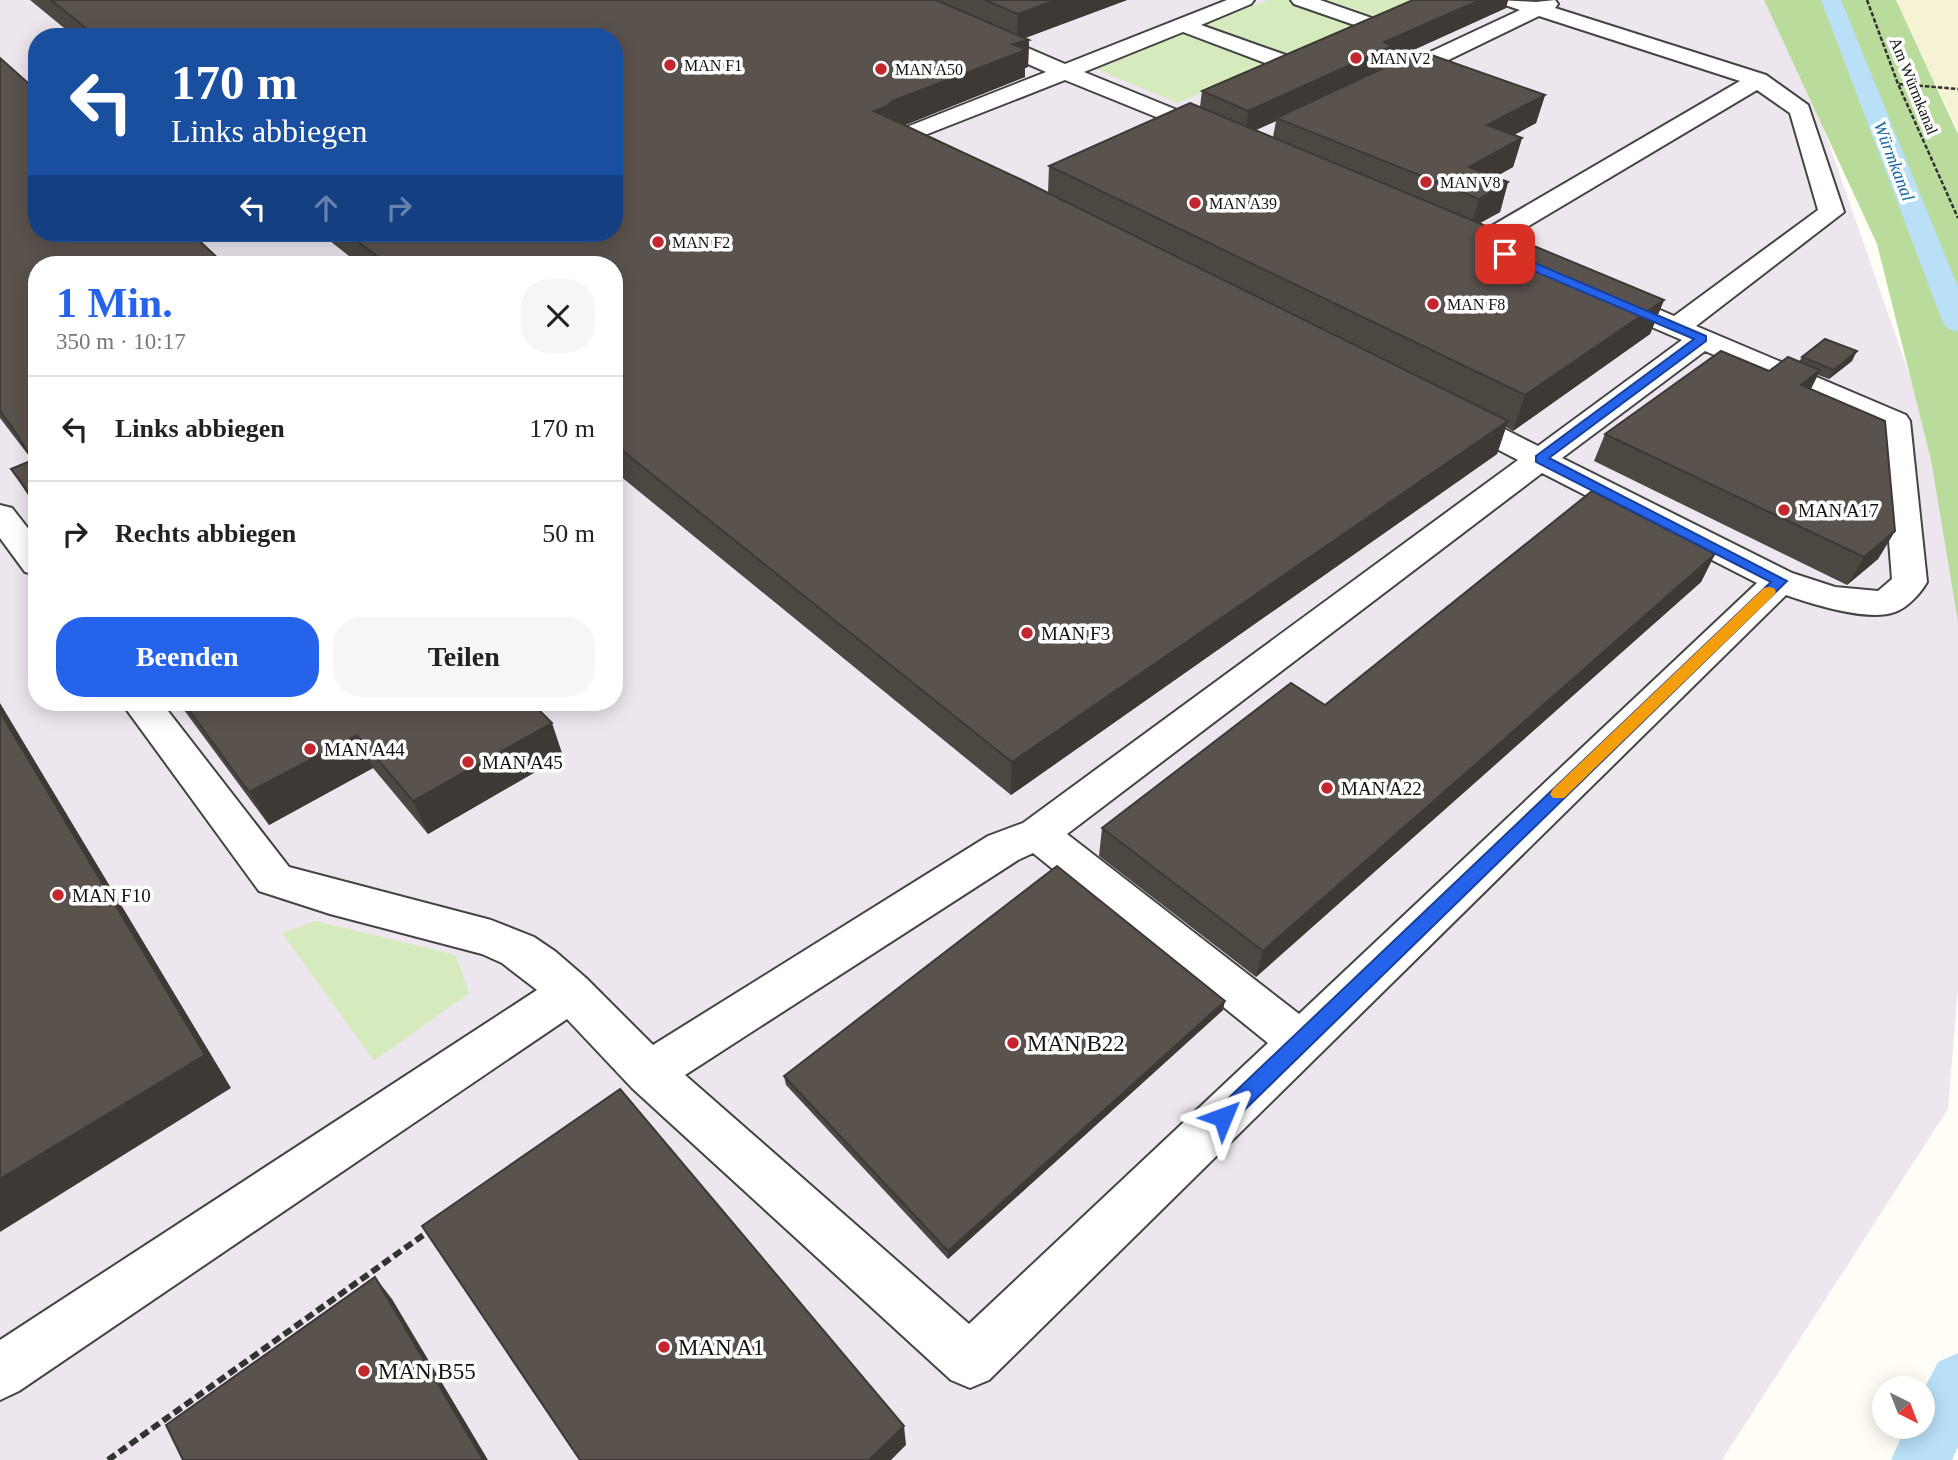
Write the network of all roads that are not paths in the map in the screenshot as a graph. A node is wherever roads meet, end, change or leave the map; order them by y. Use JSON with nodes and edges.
{"nodes":[{"id":1,"x":899,"y":0,"type":"edge"},
{"id":2,"x":1244,"y":0,"type":"edge"},
{"id":3,"x":1301,"y":0,"type":"edge"},
{"id":4,"x":1509,"y":0,"type":"edge"},
{"id":5,"x":1548,"y":5,"type":"edge"},
{"id":6,"x":1400,"y":16,"type":"edge"},
{"id":7,"x":1183,"y":24,"type":"junction"},
{"id":8,"x":1376,"y":26,"type":"junction"},
{"id":9,"x":1351,"y":37,"type":"edge"},
{"id":10,"x":1314,"y":53,"type":"edge"},
{"id":11,"x":1289,"y":64,"type":"junction"},
{"id":12,"x":1065,"y":72,"type":"junction"},
{"id":13,"x":1265,"y":74,"type":"edge"},
{"id":14,"x":1758,"y":80,"type":"junction"},
{"id":15,"x":1368,"y":90,"type":"edge"},
{"id":16,"x":1194,"y":105,"type":"edge"},
{"id":17,"x":1170,"y":116,"type":"junction"},
{"id":18,"x":1234,"y":142,"type":"edge"},
{"id":19,"x":927,"y":150,"type":"edge"},
{"id":20,"x":1456,"y":234,"type":"edge"},
{"id":21,"x":1480,"y":244,"type":"junction"},
{"id":22,"x":1530,"y":265,"type":"edge"},
{"id":23,"x":1591,"y":291,"type":"edge"},
{"id":24,"x":1689,"y":333,"type":"junction"},
{"id":25,"x":1430,"y":403,"type":"edge"},
{"id":26,"x":1540,"y":459,"type":"junction"},
{"id":27,"x":0,"y":515,"type":"edge"},
{"id":28,"x":28,"y":552,"type":"edge"},
{"id":29,"x":1780,"y":581,"type":"junction"},
{"id":30,"x":147,"y":711,"type":"edge"},
{"id":31,"x":1038,"y":834,"type":"junction"},
{"id":32,"x":570,"y":992,"type":"junction"},
{"id":33,"x":1301,"y":1042,"type":"junction"},
{"id":34,"x":649,"y":1073,"type":"junction"},
{"id":35,"x":0,"y":1372,"type":"edge"}],
"edges":[{"from":1,"to":12,"type":"lane"},
{"from":2,"to":7,"type":"lane"},
{"from":3,"to":8,"type":"lane"},
{"from":4,"to":5,"type":"lane"},
{"from":5,"to":14,"type":"lane"},
{"from":5,"to":15,"type":"lane"},
{"from":6,"to":8,"type":"lane"},
{"from":7,"to":11,"type":"lane"},
{"from":7,"to":12,"type":"lane"},
{"from":8,"to":9,"type":"lane"},
{"from":10,"to":11,"type":"lane"},
{"from":11,"to":13,"type":"lane"},
{"from":12,"to":17,"type":"lane"},
{"from":12,"to":19,"type":"lane"},
{"from":14,"to":21,"type":"lane"},
{"from":14,"to":24,"type":"lane"},
{"from":16,"to":17,"type":"lane"},
{"from":17,"to":18,"type":"lane"},
{"from":20,"to":21,"type":"lane"},
{"from":21,"to":22,"type":"lane"},
{"from":23,"to":24,"type":"lane"},
{"from":24,"to":26,"type":"lane"},
{"from":24,"to":29,"type":"lane"},
{"from":25,"to":26,"type":"lane"},
{"from":26,"to":29,"type":"lane"},
{"from":26,"to":31,"type":"lane"},
{"from":27,"to":28,"type":"lane"},
{"from":29,"to":33,"type":"lane"},
{"from":30,"to":32,"type":"lane"},
{"from":31,"to":33,"type":"lane"},
{"from":31,"to":34,"type":"lane"},
{"from":32,"to":34,"type":"lane"},
{"from":32,"to":35,"type":"lane"},
{"from":33,"to":34,"type":"lane"}]}
